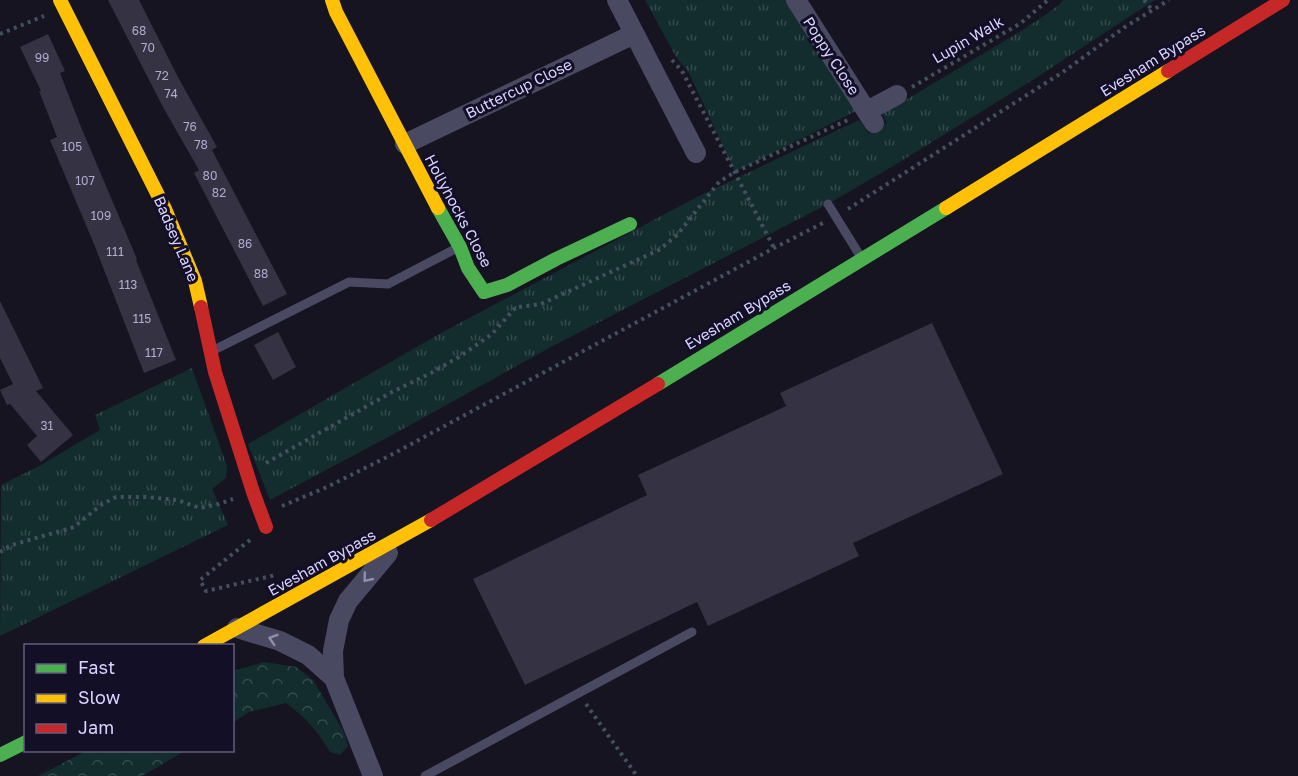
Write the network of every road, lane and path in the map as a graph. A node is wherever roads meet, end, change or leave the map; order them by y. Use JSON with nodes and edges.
{"nodes":[{"id":1,"x":332,"y":0,"type":"edge"},
{"id":2,"x":617,"y":0,"type":"edge"},
{"id":3,"x":796,"y":0,"type":"edge"},
{"id":4,"x":1048,"y":0,"type":"edge"},
{"id":5,"x":1144,"y":0,"type":"edge"},
{"id":6,"x":1169,"y":0,"type":"edge"},
{"id":7,"x":1283,"y":0,"type":"edge"},
{"id":8,"x":62,"y":4,"type":"edge"},
{"id":9,"x":1152,"y":10,"type":"junction"},
{"id":10,"x":0,"y":34,"type":"edge"},
{"id":11,"x":634,"y":34,"type":"junction"},
{"id":12,"x":672,"y":60,"type":"dead end"},
{"id":13,"x":897,"y":95,"type":"joint"},
{"id":14,"x":870,"y":117,"type":"junction"},
{"id":15,"x":405,"y":144,"type":"junction"},
{"id":16,"x":696,"y":153,"type":"dead end"},
{"id":17,"x":735,"y":172,"type":"junction"},
{"id":18,"x":828,"y":204,"type":"dead end"},
{"id":19,"x":836,"y":217,"type":"junction"},
{"id":20,"x":630,"y":224,"type":"dead end"},
{"id":21,"x":460,"y":247,"type":"junction"},
{"id":22,"x":774,"y":248,"type":"junction"},
{"id":23,"x":862,"y":259,"type":"junction"},
{"id":24,"x":516,"y":307,"type":"dead end"},
{"id":25,"x":210,"y":352,"type":"junction"},
{"id":26,"x":247,"y":473,"type":"junction"},
{"id":27,"x":253,"y":492,"type":"junction"},
{"id":28,"x":264,"y":520,"type":"junction"},
{"id":29,"x":399,"y":539,"type":"junction"},
{"id":30,"x":0,"y":552,"type":"edge"},
{"id":31,"x":292,"y":597,"type":"junction"},
{"id":32,"x":237,"y":628,"type":"junction"},
{"id":33,"x":692,"y":632,"type":"dead end"},
{"id":34,"x":206,"y":644,"type":"edge"},
{"id":35,"x":334,"y":678,"type":"junction"},
{"id":36,"x":579,"y":693,"type":"junction"},
{"id":37,"x":24,"y":742,"type":"edge"},
{"id":38,"x":0,"y":755,"type":"edge"},
{"id":39,"x":373,"y":776,"type":"edge"},
{"id":40,"x":425,"y":776,"type":"edge"},
{"id":41,"x":637,"y":776,"type":"edge"}],
"edges":[{"from":1,"to":15,"type":"main road","name":"Hollyhocks Close"},
{"from":2,"to":11,"type":"street"},
{"from":3,"to":14,"type":"street","name":"Poppy Close"},
{"from":4,"to":13,"type":"path","name":"Lupin Walk"},
{"from":5,"to":9,"type":"path"},
{"from":6,"to":9,"type":"path"},
{"from":7,"to":23,"type":"main road","name":"Evesham Bypass"},
{"from":8,"to":10,"type":"path"},
{"from":8,"to":25,"type":"main road","name":"Badsey Lane"},
{"from":9,"to":19,"type":"path"},
{"from":11,"to":15,"type":"street","name":"Buttercup Close"},
{"from":11,"to":16,"type":"street"},
{"from":12,"to":17,"type":"path"},
{"from":13,"to":14,"type":"street","name":"Poppy Close"},
{"from":14,"to":17,"type":"path"},
{"from":15,"to":21,"type":"main road","name":"Hollyhocks Close"},
{"from":17,"to":22,"type":"path"},
{"from":18,"to":19,"type":"lane"},
{"from":19,"to":22,"type":"path"},
{"from":19,"to":23,"type":"lane"},
{"from":20,"to":21,"type":"main road","name":"Hollyhocks Close"},
{"from":21,"to":25,"type":"lane"},
{"from":22,"to":28,"type":"path"},
{"from":23,"to":29,"type":"main road","name":"Evesham Bypass"},
{"from":24,"to":26,"type":"path"},
{"from":25,"to":26,"type":"main road","name":"Badsey Lane"},
{"from":26,"to":27,"type":"main road","name":"Badsey Lane"},
{"from":27,"to":28,"type":"main road","name":"Badsey Lane"},
{"from":27,"to":30,"type":"path"},
{"from":28,"to":31,"type":"path"},
{"from":29,"to":31,"type":"main road","name":"Evesham Bypass"},
{"from":29,"to":35,"type":"street","one_way":true},
{"from":31,"to":32,"type":"main road","name":"Evesham Bypass"},
{"from":32,"to":34,"type":"main road","name":"Evesham Bypass"},
{"from":35,"to":32,"type":"street","one_way":true},
{"from":33,"to":36,"type":"lane"},
{"from":35,"to":39,"type":"street"},
{"from":36,"to":40,"type":"lane"},
{"from":36,"to":41,"type":"path"},
{"from":37,"to":38,"type":"main road"}]}
